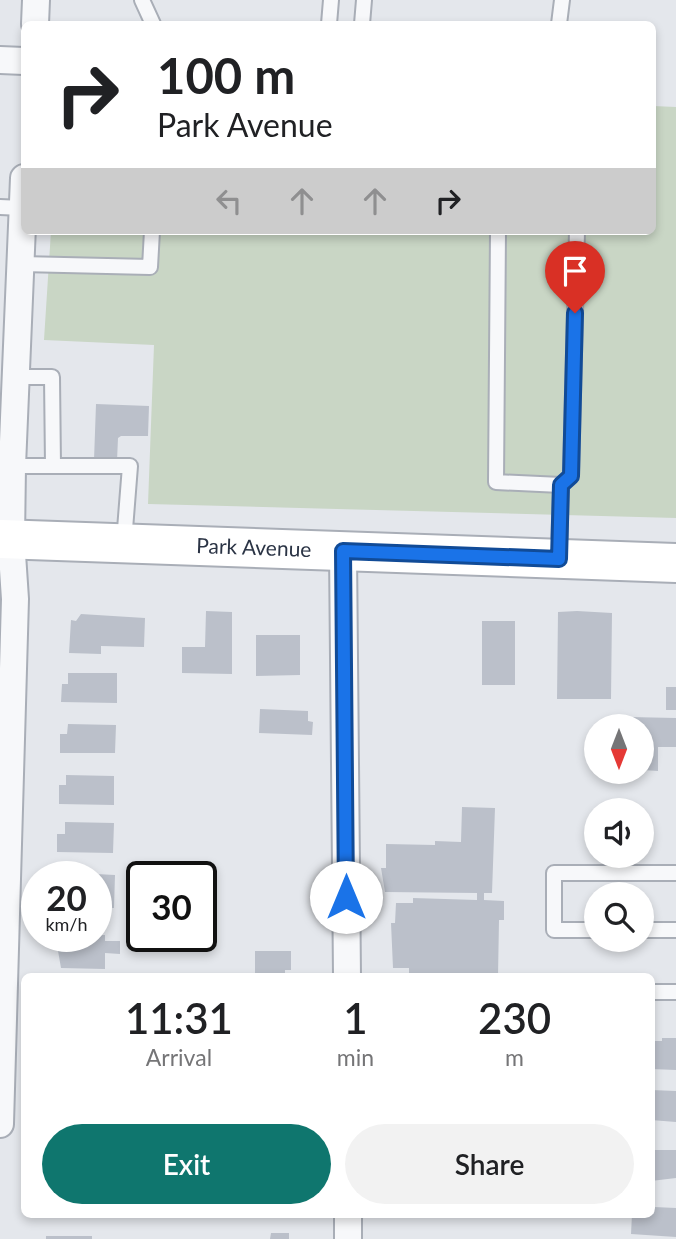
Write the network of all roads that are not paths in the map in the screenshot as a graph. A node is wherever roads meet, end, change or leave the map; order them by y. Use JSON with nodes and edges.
{"nodes":[{"id":1,"x":36,"y":0,"type":"edge"},
{"id":2,"x":142,"y":0,"type":"edge"},
{"id":3,"x":331,"y":0,"type":"edge"},
{"id":4,"x":364,"y":0,"type":"edge"},
{"id":5,"x":562,"y":0,"type":"edge"},
{"id":6,"x":34,"y":21,"type":"edge"},
{"id":7,"x":152,"y":21,"type":"edge"},
{"id":8,"x":329,"y":21,"type":"edge"},
{"id":9,"x":362,"y":21,"type":"edge"},
{"id":10,"x":559,"y":21,"type":"edge"},
{"id":11,"x":0,"y":60,"type":"edge"},
{"id":12,"x":21,"y":61,"type":"edge"},
{"id":13,"x":21,"y":185,"type":"edge"},
{"id":14,"x":11,"y":208,"type":"edge"},
{"id":15,"x":152,"y":235,"type":"edge"},
{"id":16,"x":498,"y":235,"type":"edge"},
{"id":17,"x":577,"y":235,"type":"edge"},
{"id":18,"x":21,"y":264,"type":"junction"},
{"id":19,"x":17,"y":377,"type":"junction"},
{"id":20,"x":12,"y":466,"type":"junction"},
{"id":21,"x":53,"y":466,"type":"junction"},
{"id":22,"x":561,"y":485,"type":"junction"},
{"id":23,"x":6,"y":539,"type":"edge"},
{"id":24,"x":124,"y":544,"type":"junction"},
{"id":25,"x":343,"y":551,"type":"junction"},
{"id":26,"x":559,"y":559,"type":"junction"},
{"id":27,"x":676,"y":563,"type":"edge"},
{"id":28,"x":676,"y":873,"type":"edge"},
{"id":29,"x":584,"y":930,"type":"edge"},
{"id":30,"x":654,"y":930,"type":"edge"},
{"id":31,"x":676,"y":930,"type":"edge"},
{"id":32,"x":347,"y":973,"type":"edge"},
{"id":33,"x":655,"y":992,"type":"edge"},
{"id":34,"x":676,"y":992,"type":"edge"},
{"id":35,"x":0,"y":1124,"type":"edge"},
{"id":36,"x":348,"y":1218,"type":"edge"},
{"id":37,"x":348,"y":1239,"type":"edge"}],
"edges":[{"from":1,"to":6,"type":"street"},
{"from":2,"to":7,"type":"lane"},
{"from":3,"to":8,"type":"lane"},
{"from":4,"to":9,"type":"lane"},
{"from":5,"to":10,"type":"lane"},
{"from":11,"to":12,"type":"street"},
{"from":13,"to":14,"type":"street"},
{"from":14,"to":18,"type":"street"},
{"from":15,"to":18,"type":"lane"},
{"from":16,"to":22,"type":"lane"},
{"from":17,"to":22,"type":"lane"},
{"from":18,"to":19,"type":"street"},
{"from":19,"to":20,"type":"street"},
{"from":19,"to":21,"type":"lane"},
{"from":20,"to":21,"type":"lane"},
{"from":20,"to":23,"type":"street"},
{"from":21,"to":24,"type":"lane"},
{"from":22,"to":26,"type":"lane"},
{"from":23,"to":24,"type":"main road","name":"Park Avenue"},
{"from":23,"to":35,"type":"street"},
{"from":24,"to":25,"type":"main road","name":"Park Avenue"},
{"from":25,"to":26,"type":"main road","name":"Park Avenue"},
{"from":25,"to":32,"type":"street"},
{"from":26,"to":27,"type":"main road","name":"Park Avenue"},
{"from":28,"to":29,"type":"lane"},
{"from":30,"to":31,"type":"lane"},
{"from":33,"to":34,"type":"lane"},
{"from":36,"to":37,"type":"street"}]}
